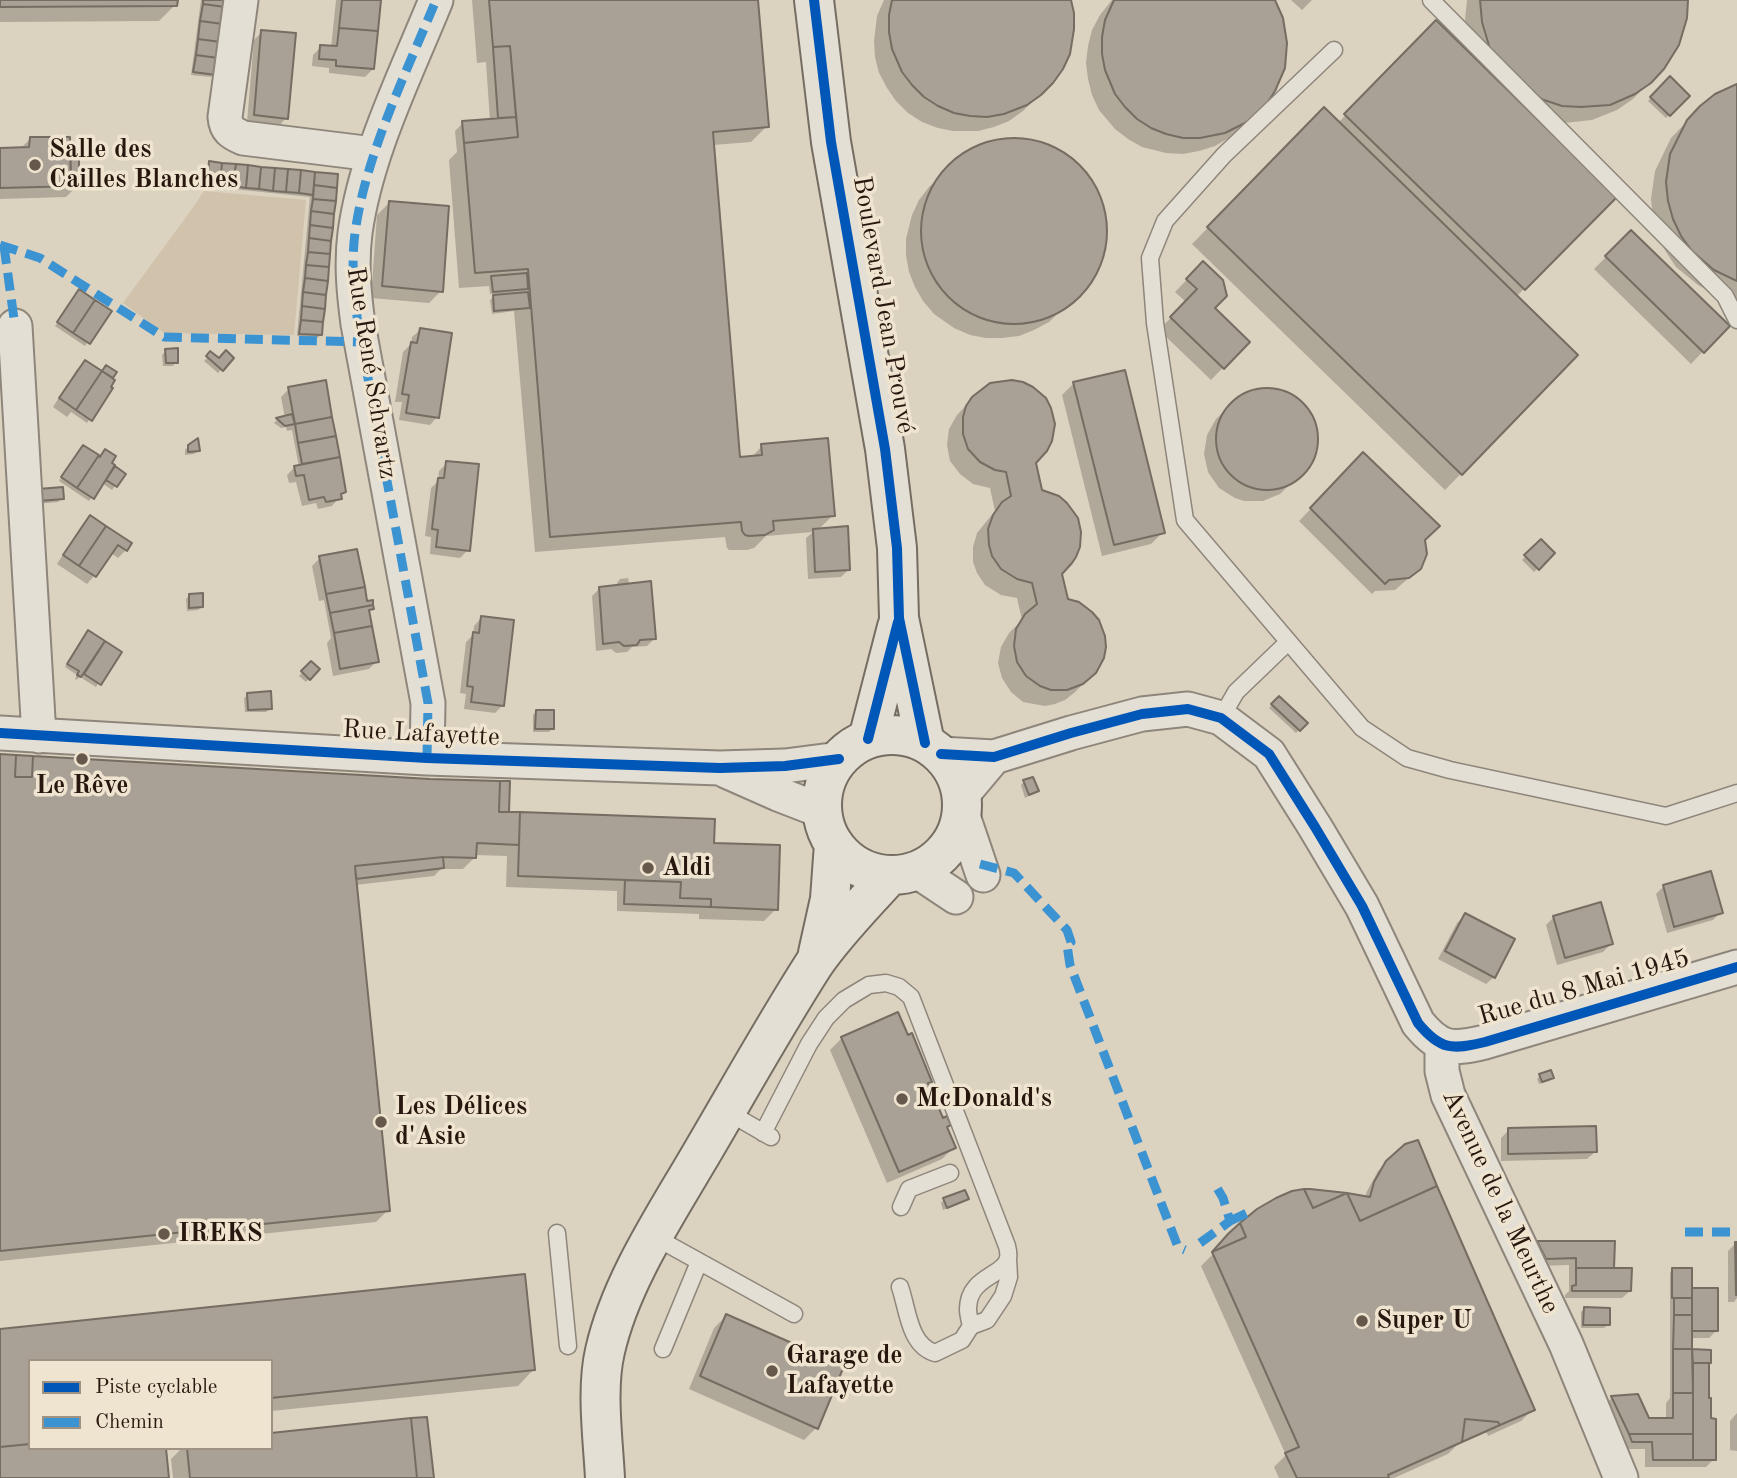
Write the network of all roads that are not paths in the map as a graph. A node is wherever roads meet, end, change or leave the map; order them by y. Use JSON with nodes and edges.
{"nodes":[{"id":1,"x":242,"y":0,"type":"edge"},
{"id":2,"x":436,"y":0,"type":"edge"},
{"id":3,"x":814,"y":0,"type":"edge"},
{"id":4,"x":1431,"y":0,"type":"edge"},
{"id":5,"x":1334,"y":50,"type":"dead end"},
{"id":6,"x":373,"y":154,"type":"junction"},
{"id":7,"x":1737,"y":320,"type":"edge"},
{"id":8,"x":15,"y":326,"type":"dead end"},
{"id":9,"x":899,"y":618,"type":"junction"},
{"id":10,"x":1288,"y":642,"type":"junction"},
{"id":11,"x":1222,"y":718,"type":"junction"},
{"id":12,"x":0,"y":733,"type":"edge"},
{"id":13,"x":39,"y":736,"type":"junction"},
{"id":14,"x":854,"y":749,"type":"junction"},
{"id":15,"x":933,"y":749,"type":"junction"},
{"id":16,"x":993,"y":757,"type":"junction"},
{"id":17,"x":427,"y":758,"type":"junction"},
{"id":18,"x":720,"y":768,"type":"junction"},
{"id":19,"x":1737,"y":793,"type":"edge"},
{"id":20,"x":962,"y":804,"type":"junction"},
{"id":21,"x":828,"y":827,"type":"junction"},
{"id":22,"x":903,"y":873,"type":"junction"},
{"id":23,"x":983,"y":875,"type":"dead end"},
{"id":24,"x":956,"y":897,"type":"dead end"},
{"id":25,"x":816,"y":962,"type":"junction"},
{"id":26,"x":1737,"y":967,"type":"edge"},
{"id":27,"x":1442,"y":1044,"type":"junction"},
{"id":28,"x":726,"y":1111,"type":"junction"},
{"id":29,"x":950,"y":1173,"type":"dead end"},
{"id":30,"x":901,"y":1207,"type":"dead end"},
{"id":31,"x":557,"y":1233,"type":"dead end"},
{"id":32,"x":653,"y":1236,"type":"junction"},
{"id":33,"x":1008,"y":1259,"type":"junction"},
{"id":34,"x":699,"y":1262,"type":"junction"},
{"id":35,"x":900,"y":1287,"type":"dead end"},
{"id":36,"x":794,"y":1314,"type":"dead end"},
{"id":37,"x":971,"y":1326,"type":"junction"},
{"id":38,"x":568,"y":1346,"type":"dead end"},
{"id":39,"x":663,"y":1349,"type":"dead end"},
{"id":40,"x":605,"y":1478,"type":"edge"},
{"id":41,"x":1620,"y":1478,"type":"edge"}],
"edges":[{"from":1,"to":6,"type":"street"},
{"from":2,"to":6,"type":"street","name":"Rue René Schvartz"},
{"from":3,"to":9,"type":"street","name":"Boulevard Jean Prouvé"},
{"from":4,"to":7,"type":"lane"},
{"from":5,"to":10,"type":"lane"},
{"from":6,"to":17,"type":"street","name":"Rue René Schvartz"},
{"from":8,"to":13,"type":"street"},
{"from":9,"to":14,"type":"street","name":"Boulevard Jean Prouvé"},
{"from":9,"to":15,"type":"street","name":"Boulevard Jean Prouvé"},
{"from":10,"to":11,"type":"lane"},
{"from":10,"to":19,"type":"lane"},
{"from":11,"to":16,"type":"street"},
{"from":11,"to":27,"type":"street"},
{"from":12,"to":13,"type":"street","name":"Rue Lafayette"},
{"from":13,"to":17,"type":"street","name":"Rue Lafayette"},
{"from":14,"to":15,"type":"street"},
{"from":14,"to":18,"type":"street","name":"Rue Lafayette"},
{"from":14,"to":21,"type":"street"},
{"from":15,"to":16,"type":"street"},
{"from":15,"to":20,"type":"street"},
{"from":16,"to":20,"type":"street"},
{"from":17,"to":18,"type":"street","name":"Rue Lafayette"},
{"from":18,"to":21,"type":"street","name":"Rue Lafayette"},
{"from":20,"to":22,"type":"street"},
{"from":20,"to":23,"type":"street"},
{"from":21,"to":22,"type":"street"},
{"from":21,"to":25,"type":"street"},
{"from":22,"to":24,"type":"street"},
{"from":22,"to":25,"type":"street"},
{"from":25,"to":28,"type":"street"},
{"from":26,"to":27,"type":"street","name":"Rue du 8 Mai 1945"},
{"from":27,"to":41,"type":"street","name":"Avenue de la Meurthe"},
{"from":28,"to":32,"type":"street"},
{"from":28,"to":33,"type":"lane"},
{"from":29,"to":30,"type":"lane"},
{"from":31,"to":38,"type":"lane"},
{"from":32,"to":34,"type":"lane"},
{"from":32,"to":40,"type":"street"},
{"from":33,"to":37,"type":"lane"},
{"from":33,"to":37,"type":"lane"},
{"from":34,"to":36,"type":"lane"},
{"from":34,"to":39,"type":"lane"},
{"from":35,"to":37,"type":"lane"}]}
